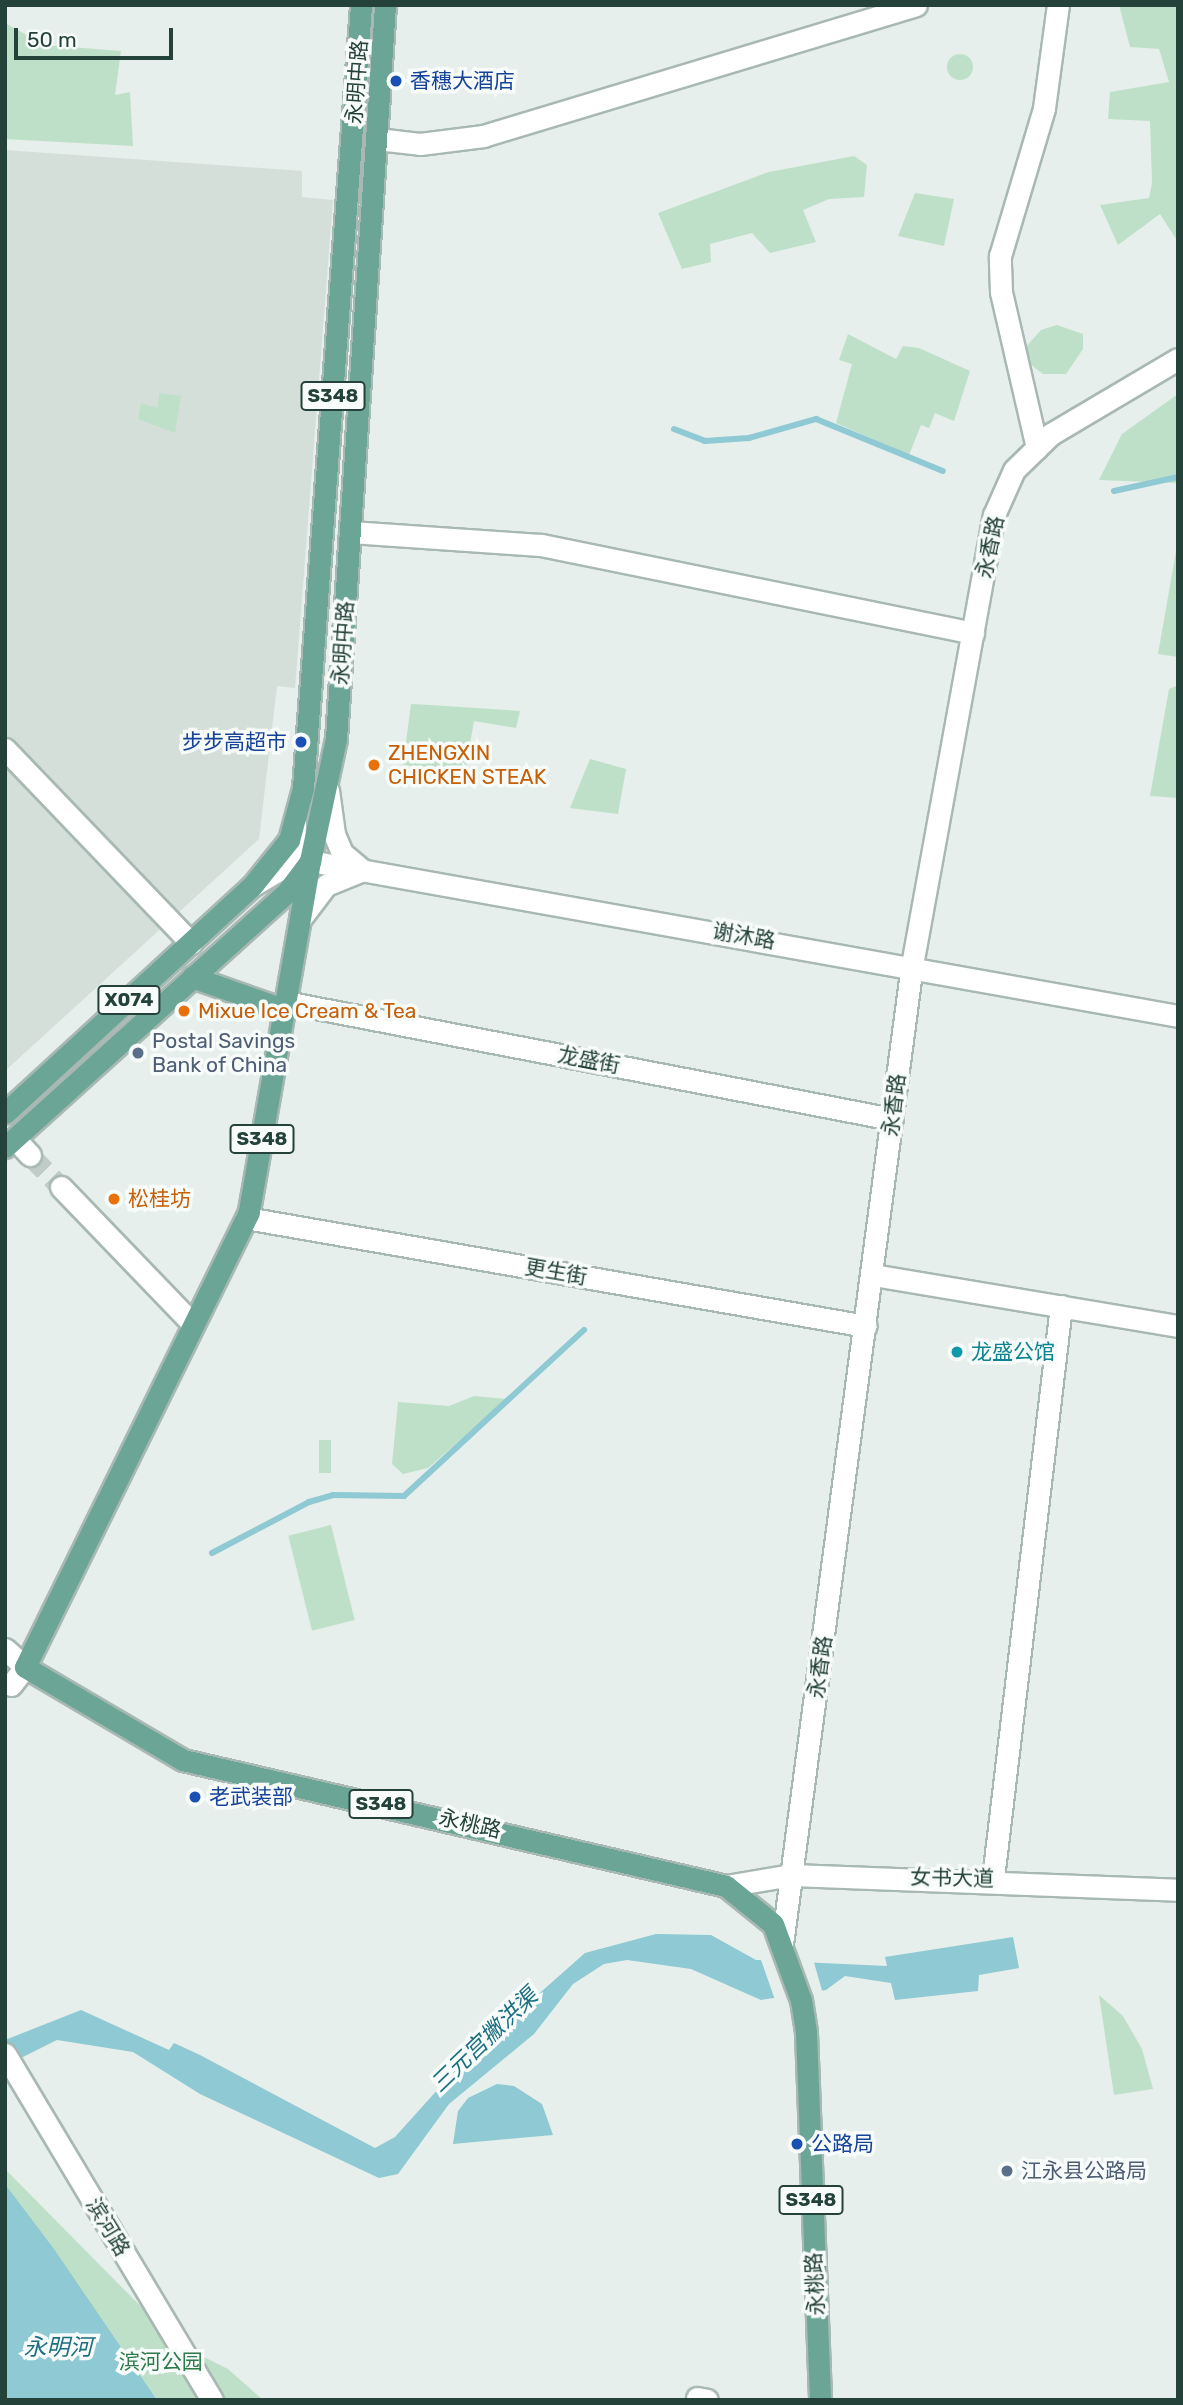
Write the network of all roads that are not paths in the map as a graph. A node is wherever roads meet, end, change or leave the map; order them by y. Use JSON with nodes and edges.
{"nodes":[{"id":1,"x":361,"y":5,"type":"edge"},
{"id":2,"x":385,"y":5,"type":"edge"},
{"id":3,"x":916,"y":5,"type":"edge"},
{"id":4,"x":1058,"y":5,"type":"edge"},
{"id":5,"x":377,"y":139,"type":"junction"},
{"id":6,"x":1178,"y":359,"type":"edge"},
{"id":7,"x":1037,"y":448,"type":"junction"},
{"id":8,"x":351,"y":532,"type":"junction"},
{"id":9,"x":973,"y":633,"type":"junction"},
{"id":10,"x":5,"y":749,"type":"edge"},
{"id":11,"x":328,"y":790,"type":"junction"},
{"id":12,"x":300,"y":797,"type":"junction"},
{"id":13,"x":310,"y":860,"type":"junction"},
{"id":14,"x":363,"y":871,"type":"junction"},
{"id":15,"x":252,"y":886,"type":"junction"},
{"id":16,"x":262,"y":914,"type":"junction"},
{"id":17,"x":295,"y":934,"type":"junction"},
{"id":18,"x":191,"y":943,"type":"junction"},
{"id":19,"x":912,"y":965,"type":"junction"},
{"id":20,"x":192,"y":977,"type":"junction"},
{"id":21,"x":284,"y":1005,"type":"junction"},
{"id":22,"x":1178,"y":1016,"type":"edge"},
{"id":23,"x":5,"y":1113,"type":"edge"},
{"id":24,"x":892,"y":1119,"type":"junction"},
{"id":25,"x":10,"y":1143,"type":"edge"},
{"id":26,"x":30,"y":1155,"type":"tunnel mouth"},
{"id":27,"x":61,"y":1187,"type":"tunnel mouth"},
{"id":28,"x":246,"y":1218,"type":"junction"},
{"id":29,"x":873,"y":1275,"type":"junction"},
{"id":30,"x":1061,"y":1307,"type":"junction"},
{"id":31,"x":193,"y":1324,"type":"junction"},
{"id":32,"x":866,"y":1326,"type":"junction"},
{"id":33,"x":1178,"y":1326,"type":"edge"},
{"id":34,"x":5,"y":1648,"type":"edge"},
{"id":35,"x":25,"y":1667,"type":"junction"},
{"id":36,"x":11,"y":1685,"type":"dead end"},
{"id":37,"x":792,"y":1875,"type":"junction"},
{"id":38,"x":993,"y":1878,"type":"junction"},
{"id":39,"x":726,"y":1886,"type":"junction"},
{"id":40,"x":1178,"y":1890,"type":"edge"},
{"id":41,"x":782,"y":1944,"type":"junction"},
{"id":42,"x":9,"y":2061,"type":"edge"},
{"id":43,"x":212,"y":2400,"type":"edge"},
{"id":44,"x":820,"y":2400,"type":"edge"}],
"edges":[{"from":1,"to":12,"type":"main road","name":"永明中路","number":"S348"},
{"from":2,"to":5,"type":"main road","name":"永明中路","number":"S348"},
{"from":3,"to":5,"type":"street"},
{"from":4,"to":7,"type":"street"},
{"from":5,"to":8,"type":"main road","name":"永明中路","number":"S348"},
{"from":6,"to":7,"type":"street","name":"永香路"},
{"from":7,"to":9,"type":"street","name":"永香路"},
{"from":8,"to":9,"type":"street"},
{"from":8,"to":11,"type":"main road","name":"永明中路","number":"S348"},
{"from":9,"to":19,"type":"street","name":"永香路"},
{"from":10,"to":18,"type":"street"},
{"from":11,"to":13,"type":"main road","name":"永明中路"},
{"from":11,"to":14,"type":"street"},
{"from":12,"to":13,"type":"street"},
{"from":12,"to":15,"type":"main road","name":"永明中路"},
{"from":13,"to":14,"type":"street","name":"谢沐路"},
{"from":13,"to":15,"type":"street"},
{"from":13,"to":16,"type":"main road","name":"永明中路","number":"X074"},
{"from":13,"to":17,"type":"main road","number":"S348"},
{"from":14,"to":17,"type":"street"},
{"from":14,"to":19,"type":"street","name":"谢沐路"},
{"from":15,"to":18,"type":"main road","number":"X074"},
{"from":16,"to":17,"type":"main road"},
{"from":16,"to":20,"type":"main road","name":"永明中路","number":"X074"},
{"from":17,"to":21,"type":"main road","number":"S348"},
{"from":18,"to":23,"type":"main road","number":"X074"},
{"from":19,"to":22,"type":"street","name":"谢沐路"},
{"from":19,"to":24,"type":"street","name":"永香路"},
{"from":20,"to":21,"type":"main road"},
{"from":20,"to":25,"type":"main road","name":"永明中路","number":"X074"},
{"from":21,"to":24,"type":"street","name":"龙盛街"},
{"from":21,"to":28,"type":"main road","number":"S348"},
{"from":24,"to":29,"type":"street","name":"永香路"},
{"from":25,"to":26,"type":"street"},
{"from":27,"to":31,"type":"street"},
{"from":28,"to":31,"type":"main road","number":"S348"},
{"from":28,"to":32,"type":"street","name":"更生街"},
{"from":29,"to":30,"type":"street"},
{"from":29,"to":32,"type":"street","name":"永香路"},
{"from":30,"to":33,"type":"street"},
{"from":30,"to":38,"type":"street"},
{"from":31,"to":35,"type":"main road","number":"S348"},
{"from":32,"to":37,"type":"street","name":"永香路"},
{"from":34,"to":35,"type":"street","name":"永桃路"},
{"from":35,"to":36,"type":"street"},
{"from":35,"to":39,"type":"main road","name":"永桃路","number":"S348"},
{"from":37,"to":38,"type":"street","name":"女书大道"},
{"from":37,"to":39,"type":"street","name":"女书大道"},
{"from":37,"to":41,"type":"street","name":"永香路"},
{"from":38,"to":40,"type":"street","name":"女书大道"},
{"from":39,"to":41,"type":"main road","name":"永桃路","number":"S348"},
{"from":41,"to":44,"type":"main road","name":"永桃路","number":"S348"},
{"from":42,"to":43,"type":"street","name":"滨河路"}]}
